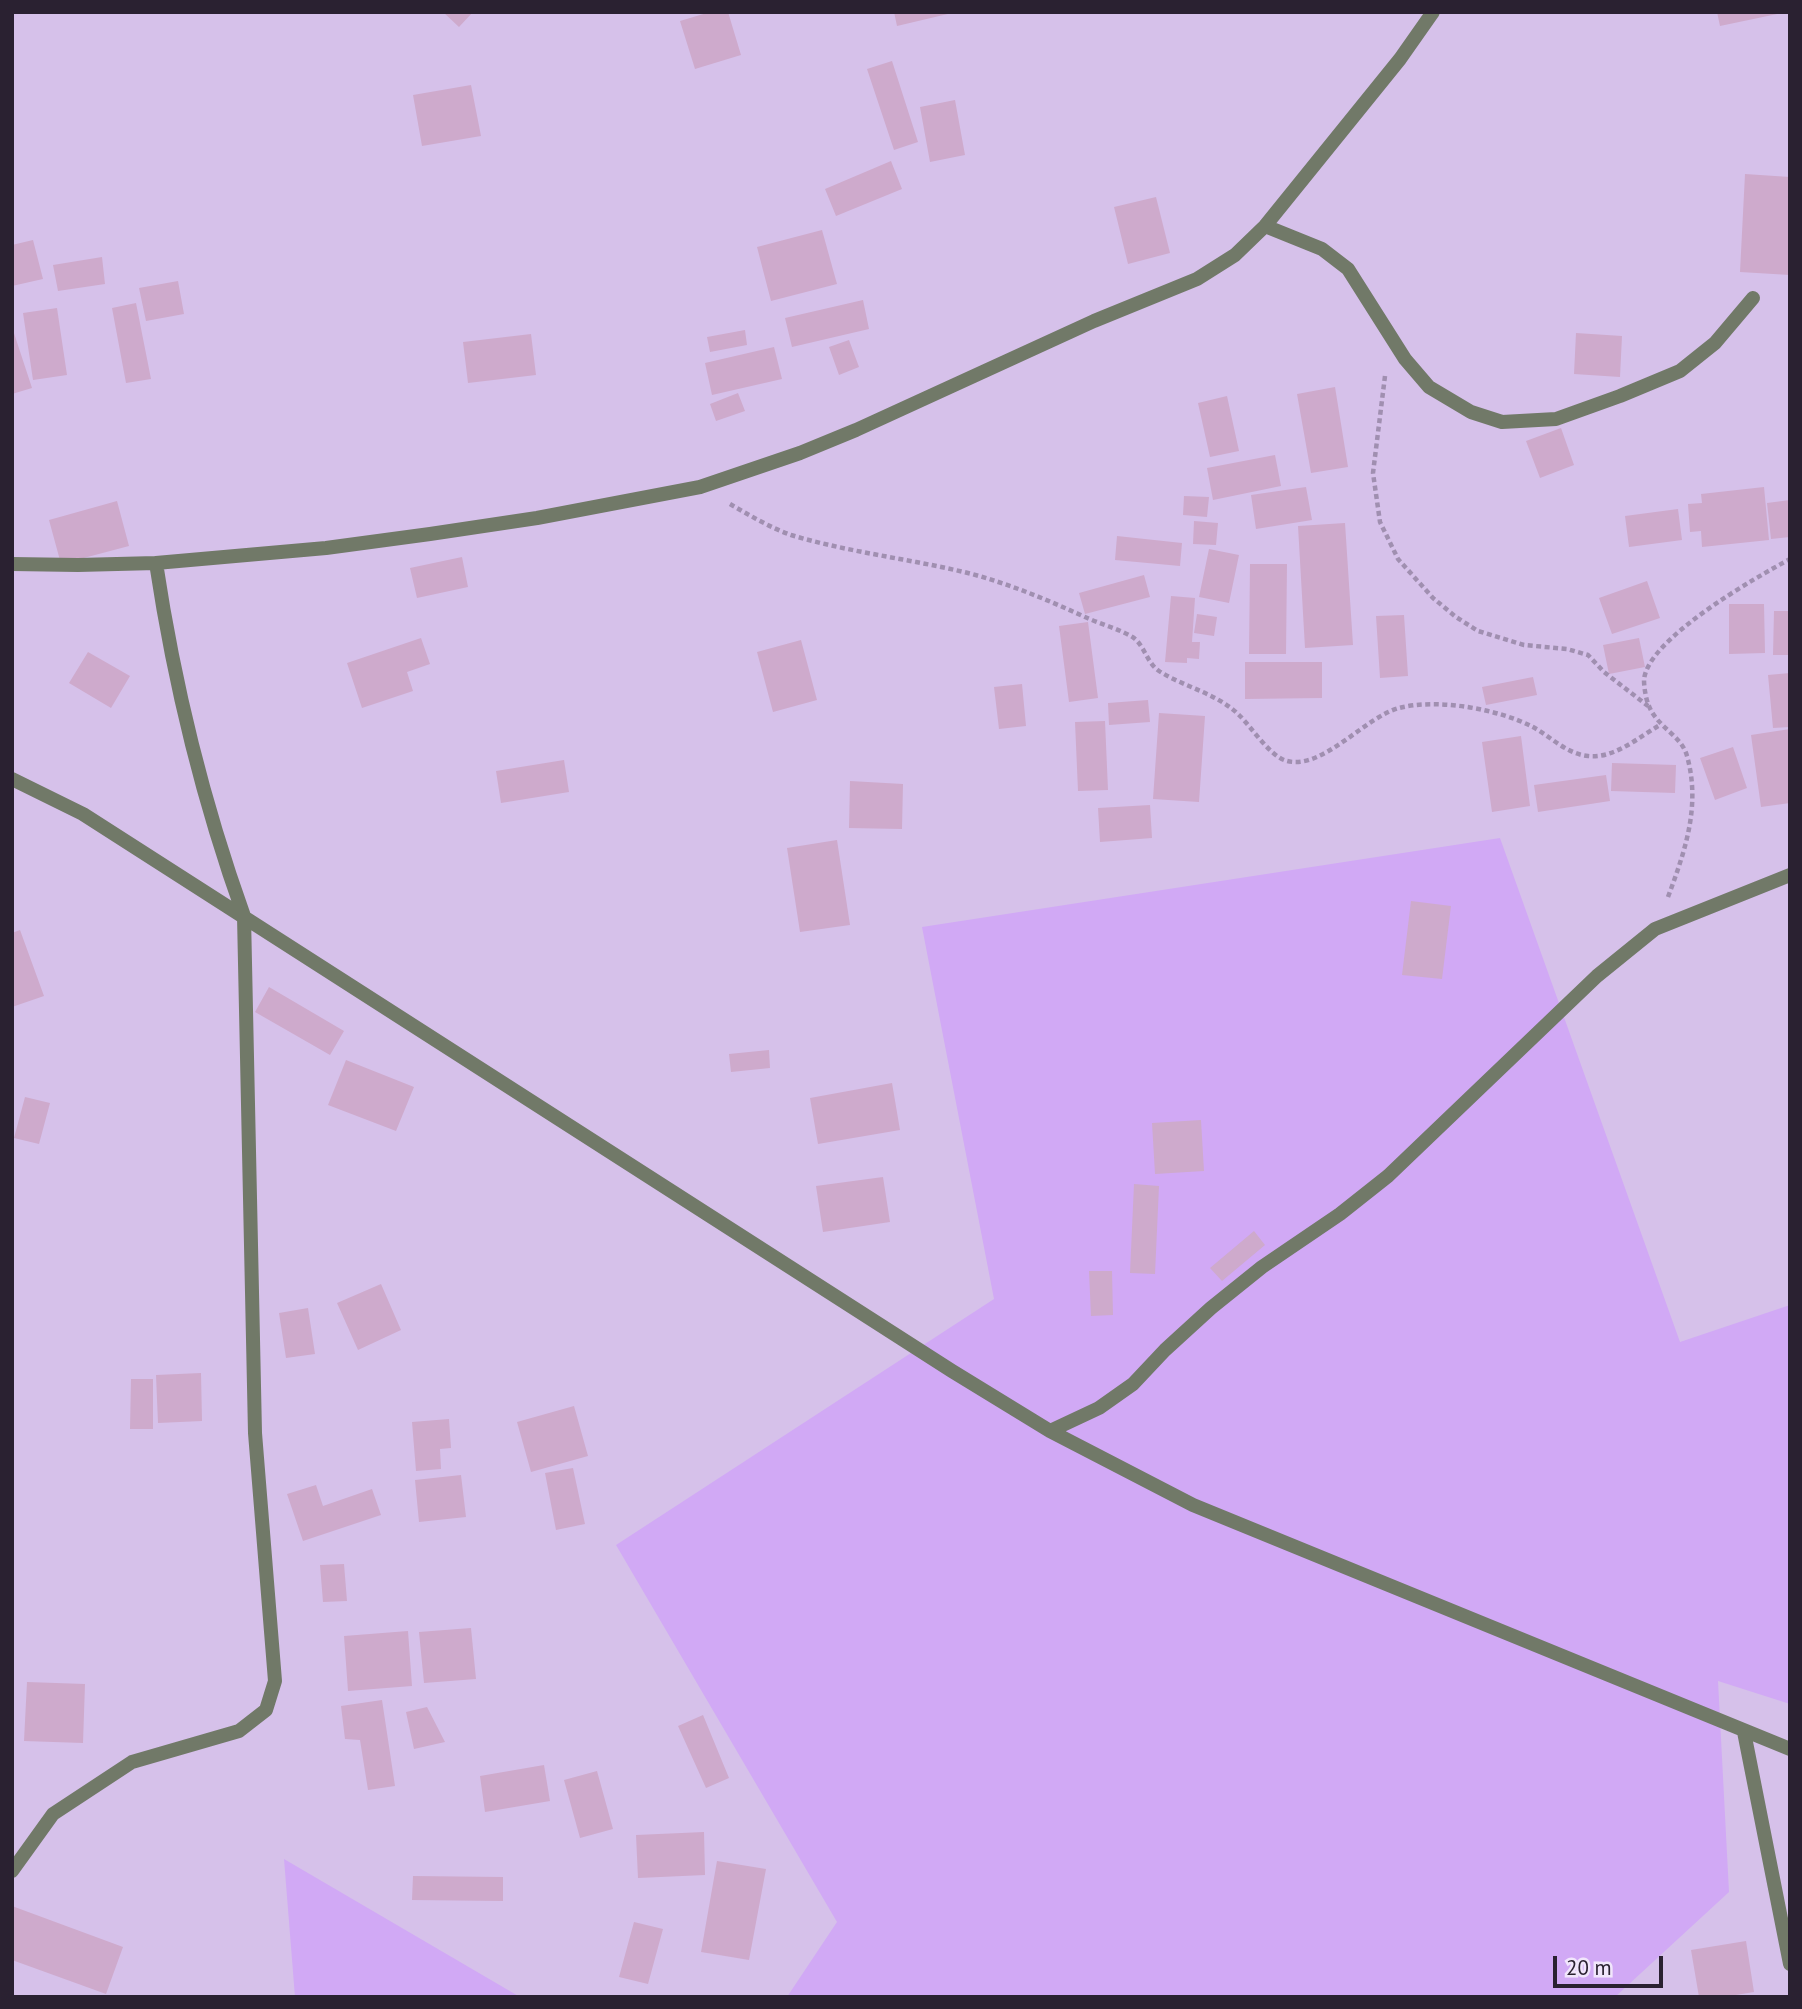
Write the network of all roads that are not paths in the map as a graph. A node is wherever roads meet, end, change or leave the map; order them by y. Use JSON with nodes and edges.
{"nodes":[{"id":1,"x":1433,"y":12,"type":"edge"},
{"id":2,"x":1265,"y":226,"type":"junction"},
{"id":3,"x":1753,"y":298,"type":"dead end"},
{"id":4,"x":156,"y":563,"type":"junction"},
{"id":5,"x":12,"y":564,"type":"edge"},
{"id":6,"x":12,"y":779,"type":"edge"},
{"id":7,"x":1790,"y":875,"type":"edge"},
{"id":8,"x":244,"y":916,"type":"junction"},
{"id":9,"x":1050,"y":1431,"type":"junction"},
{"id":10,"x":1744,"y":1732,"type":"junction"},
{"id":11,"x":1790,"y":1749,"type":"edge"},
{"id":12,"x":12,"y":1871,"type":"edge"},
{"id":13,"x":1790,"y":1964,"type":"edge"}],
"edges":[{"from":1,"to":2,"type":"street"},
{"from":2,"to":3,"type":"street"},
{"from":2,"to":4,"type":"street"},
{"from":4,"to":5,"type":"street"},
{"from":4,"to":8,"type":"street"},
{"from":6,"to":8,"type":"street"},
{"from":7,"to":9,"type":"street"},
{"from":8,"to":9,"type":"street"},
{"from":8,"to":12,"type":"street"},
{"from":9,"to":10,"type":"street"},
{"from":10,"to":11,"type":"street"},
{"from":10,"to":13,"type":"street"}]}
